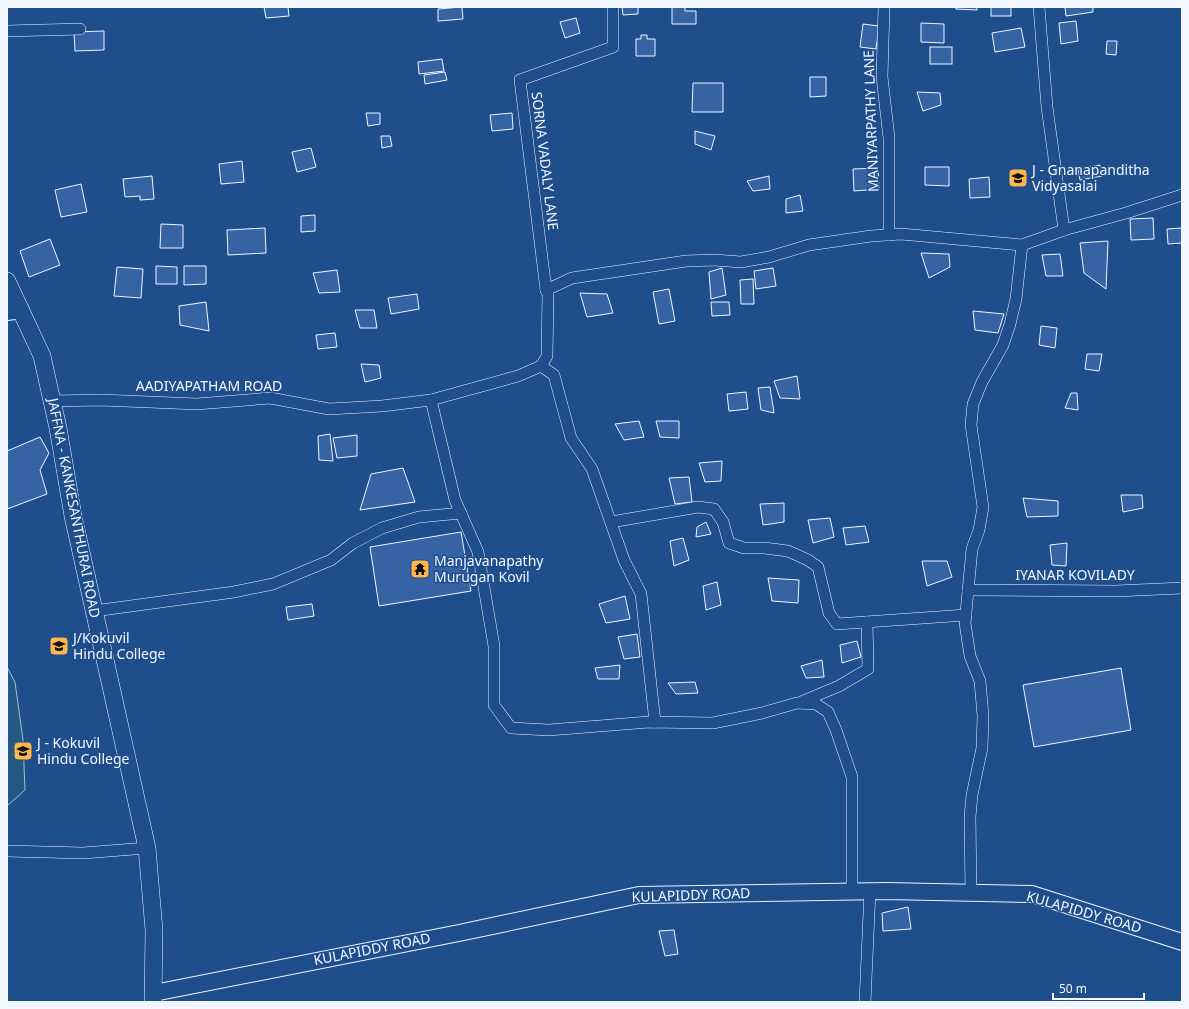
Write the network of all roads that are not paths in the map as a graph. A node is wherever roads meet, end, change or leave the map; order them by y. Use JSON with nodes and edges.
{"nodes":[{"id":1,"x":613,"y":7,"type":"edge"},
{"id":2,"x":884,"y":7,"type":"edge"},
{"id":3,"x":1039,"y":7,"type":"edge"},
{"id":4,"x":80,"y":29,"type":"dead end"},
{"id":5,"x":7,"y":31,"type":"edge"},
{"id":6,"x":1182,"y":195,"type":"edge"},
{"id":7,"x":1064,"y":230,"type":"junction"},
{"id":8,"x":889,"y":234,"type":"junction"},
{"id":9,"x":1022,"y":246,"type":"junction"},
{"id":10,"x":7,"y":281,"type":"edge"},
{"id":11,"x":546,"y":290,"type":"junction"},
{"id":12,"x":14,"y":311,"type":"edge"},
{"id":13,"x":541,"y":366,"type":"junction"},
{"id":14,"x":431,"y":400,"type":"junction"},
{"id":15,"x":52,"y":402,"type":"junction"},
{"id":16,"x":461,"y":513,"type":"junction"},
{"id":17,"x":611,"y":522,"type":"junction"},
{"id":18,"x":1182,"y":588,"type":"edge"},
{"id":19,"x":968,"y":590,"type":"junction"},
{"id":20,"x":94,"y":611,"type":"junction"},
{"id":21,"x":966,"y":615,"type":"junction"},
{"id":22,"x":867,"y":622,"type":"junction"},
{"id":23,"x":797,"y":704,"type":"junction"},
{"id":24,"x":655,"y":722,"type":"junction"},
{"id":25,"x":147,"y":848,"type":"junction"},
{"id":26,"x":7,"y":851,"type":"edge"},
{"id":27,"x":852,"y":891,"type":"junction"},
{"id":28,"x":870,"y":891,"type":"junction"},
{"id":29,"x":971,"y":892,"type":"junction"},
{"id":30,"x":1182,"y":942,"type":"edge"},
{"id":31,"x":153,"y":997,"type":"edge"},
{"id":32,"x":865,"y":1002,"type":"edge"}],
"edges":[{"from":1,"to":11,"type":"street","name":"SORNA VADALY LANE"},
{"from":2,"to":8,"type":"street","name":"MANIYARPATHY LANE"},
{"from":3,"to":7,"type":"street"},
{"from":4,"to":5,"type":"street"},
{"from":6,"to":7,"type":"street"},
{"from":7,"to":9,"type":"street"},
{"from":8,"to":9,"type":"street"},
{"from":8,"to":11,"type":"street"},
{"from":9,"to":19,"type":"street"},
{"from":10,"to":12,"type":"main road","name":"JAFFNA - KANKESANTHURAI ROAD"},
{"from":11,"to":13,"type":"street"},
{"from":12,"to":15,"type":"main road","name":"JAFFNA - KANKESANTHURAI ROAD"},
{"from":13,"to":14,"type":"street","name":"AADIYAPATHAM ROAD"},
{"from":13,"to":17,"type":"street"},
{"from":14,"to":15,"type":"street","name":"AADIYAPATHAM ROAD"},
{"from":14,"to":16,"type":"street"},
{"from":15,"to":20,"type":"main road","name":"JAFFNA - KANKESANTHURAI ROAD"},
{"from":16,"to":20,"type":"street"},
{"from":16,"to":24,"type":"street"},
{"from":17,"to":22,"type":"street"},
{"from":17,"to":24,"type":"street"},
{"from":18,"to":19,"type":"street","name":"IYANAR KOVILADY"},
{"from":19,"to":21,"type":"street"},
{"from":20,"to":25,"type":"main road","name":"JAFFNA - KANKESANTHURAI ROAD"},
{"from":21,"to":22,"type":"street"},
{"from":21,"to":29,"type":"street"},
{"from":22,"to":23,"type":"street"},
{"from":23,"to":24,"type":"street"},
{"from":23,"to":27,"type":"street"},
{"from":25,"to":26,"type":"street"},
{"from":25,"to":31,"type":"main road","name":"JAFFNA - KANKESANTHURAI ROAD"},
{"from":27,"to":28,"type":"main road","name":"KULAPIDDY ROAD"},
{"from":27,"to":31,"type":"main road","name":"KULAPIDDY ROAD"},
{"from":28,"to":29,"type":"main road","name":"KULAPIDDY ROAD"},
{"from":28,"to":32,"type":"street"},
{"from":29,"to":30,"type":"main road","name":"KULAPIDDY ROAD"}]}
